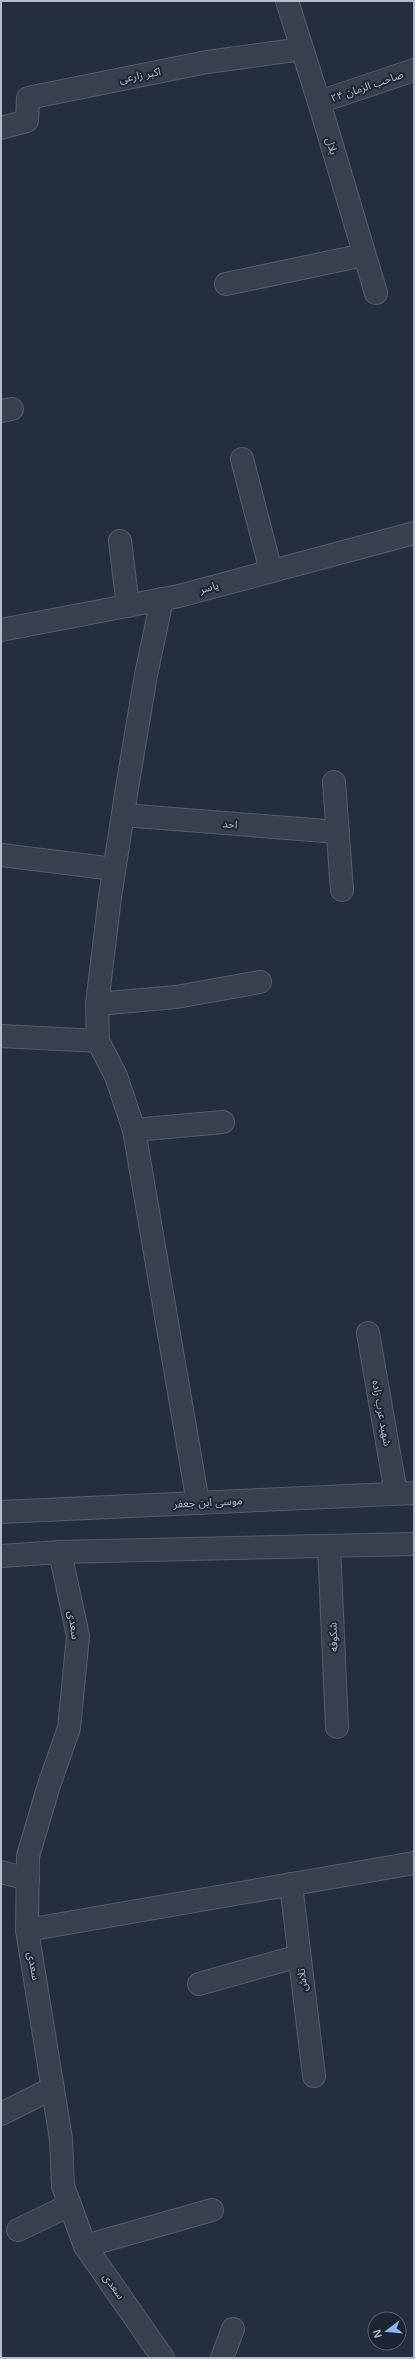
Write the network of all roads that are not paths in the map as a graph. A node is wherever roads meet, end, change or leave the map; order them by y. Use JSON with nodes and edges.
{"nodes":[{"id":1,"x":287,"y":1,"type":"edge"},
{"id":2,"x":302,"y":49,"type":"junction"},
{"id":3,"x":414,"y":70,"type":"edge"},
{"id":4,"x":319,"y":102,"type":"junction"},
{"id":5,"x":1,"y":128,"type":"edge"},
{"id":6,"x":364,"y":255,"type":"junction"},
{"id":7,"x":226,"y":284,"type":"dead end"},
{"id":8,"x":376,"y":293,"type":"dead end"},
{"id":9,"x":242,"y":459,"type":"dead end"},
{"id":10,"x":414,"y":533,"type":"edge"},
{"id":11,"x":120,"y":541,"type":"dead end"},
{"id":12,"x":271,"y":570,"type":"junction"},
{"id":13,"x":162,"y":599,"type":"junction"},
{"id":14,"x":128,"y":606,"type":"junction"},
{"id":15,"x":1,"y":630,"type":"edge"},
{"id":16,"x":334,"y":782,"type":"dead end"},
{"id":17,"x":123,"y":815,"type":"junction"},
{"id":18,"x":338,"y":832,"type":"junction"},
{"id":19,"x":1,"y":855,"type":"edge"},
{"id":20,"x":114,"y":869,"type":"junction"},
{"id":21,"x":342,"y":890,"type":"dead end"},
{"id":22,"x":260,"y":982,"type":"dead end"},
{"id":23,"x":97,"y":1004,"type":"junction"},
{"id":24,"x":1,"y":1036,"type":"edge"},
{"id":25,"x":98,"y":1041,"type":"junction"},
{"id":26,"x":223,"y":1122,"type":"dead end"},
{"id":27,"x":134,"y":1130,"type":"junction"},
{"id":28,"x":368,"y":1333,"type":"dead end"},
{"id":29,"x":405,"y":1493,"type":"edge"},
{"id":30,"x":198,"y":1503,"type":"junction"},
{"id":31,"x":1,"y":1512,"type":"edge"},
{"id":32,"x":414,"y":1544,"type":"edge"},
{"id":33,"x":329,"y":1546,"type":"junction"},
{"id":34,"x":60,"y":1552,"type":"junction"},
{"id":35,"x":1,"y":1556,"type":"edge"},
{"id":36,"x":336,"y":1727,"type":"dead end"},
{"id":37,"x":414,"y":1863,"type":"edge"},
{"id":38,"x":1,"y":1872,"type":"edge"},
{"id":39,"x":28,"y":1879,"type":"junction"},
{"id":40,"x":291,"y":1884,"type":"junction"},
{"id":41,"x":28,"y":1930,"type":"junction"},
{"id":42,"x":300,"y":1956,"type":"junction"},
{"id":43,"x":198,"y":1984,"type":"dead end"},
{"id":44,"x":314,"y":2076,"type":"dead end"},
{"id":45,"x":53,"y":2088,"type":"junction"},
{"id":46,"x":1,"y":2114,"type":"edge"},
{"id":47,"x":70,"y":2205,"type":"junction"},
{"id":48,"x":212,"y":2210,"type":"dead end"},
{"id":49,"x":18,"y":2230,"type":"dead end"},
{"id":50,"x":85,"y":2246,"type":"junction"},
{"id":51,"x":233,"y":2329,"type":"dead end"},
{"id":52,"x":163,"y":2358,"type":"edge"},
{"id":53,"x":222,"y":2358,"type":"edge"}],
"edges":[{"from":1,"to":2,"type":"street","name":"بلال"},
{"from":2,"to":4,"type":"street","name":"بلال"},
{"from":2,"to":5,"type":"street","name":"اکبر زارعی"},
{"from":3,"to":4,"type":"street","name":"صاحب الزمان ۲۴"},
{"from":4,"to":6,"type":"street","name":"بلال"},
{"from":6,"to":7,"type":"street"},
{"from":6,"to":8,"type":"street","name":"بلال"},
{"from":9,"to":12,"type":"street"},
{"from":10,"to":12,"type":"street","name":"یاسر"},
{"from":11,"to":14,"type":"street"},
{"from":12,"to":13,"type":"street","name":"یاسر"},
{"from":13,"to":14,"type":"street","name":"یاسر"},
{"from":13,"to":17,"type":"street"},
{"from":14,"to":15,"type":"street","name":"یاسر"},
{"from":16,"to":18,"type":"street"},
{"from":17,"to":18,"type":"street","name":"احد"},
{"from":17,"to":20,"type":"street"},
{"from":18,"to":21,"type":"street"},
{"from":19,"to":20,"type":"street"},
{"from":20,"to":23,"type":"street"},
{"from":22,"to":23,"type":"street"},
{"from":23,"to":25,"type":"street"},
{"from":24,"to":25,"type":"street"},
{"from":25,"to":27,"type":"street"},
{"from":26,"to":27,"type":"street"},
{"from":27,"to":30,"type":"street"},
{"from":28,"to":29,"type":"street","name":"شهید عرب زاده"},
{"from":29,"to":30,"type":"street","name":"موسی ابن جعفر"},
{"from":30,"to":31,"type":"street","name":"موسی ابن جعفر"},
{"from":32,"to":33,"type":"street"},
{"from":33,"to":34,"type":"street"},
{"from":33,"to":36,"type":"street","name":"شکوفه"},
{"from":34,"to":35,"type":"street"},
{"from":34,"to":39,"type":"street","name":"سعدی"},
{"from":37,"to":40,"type":"street"},
{"from":38,"to":39,"type":"street"},
{"from":39,"to":41,"type":"street","name":"سعدی"},
{"from":40,"to":41,"type":"street"},
{"from":40,"to":42,"type":"street","name":"تلاش"},
{"from":41,"to":45,"type":"street","name":"سعدی"},
{"from":42,"to":43,"type":"street"},
{"from":42,"to":44,"type":"street","name":"تلاش"},
{"from":45,"to":46,"type":"street"},
{"from":45,"to":47,"type":"street","name":"سعدی"},
{"from":47,"to":49,"type":"street"},
{"from":47,"to":50,"type":"street","name":"سعدی"},
{"from":48,"to":50,"type":"street"},
{"from":50,"to":52,"type":"street","name":"سعدی"},
{"from":51,"to":53,"type":"street"}]}
